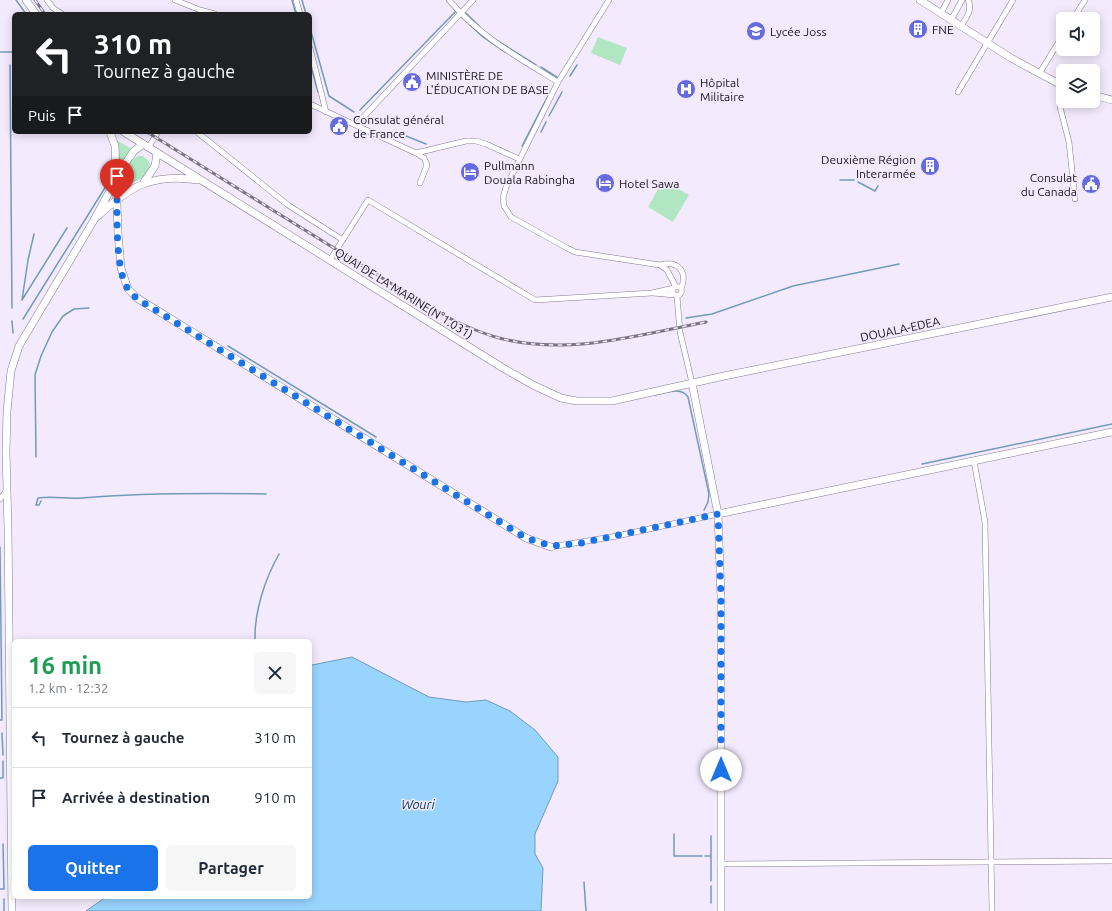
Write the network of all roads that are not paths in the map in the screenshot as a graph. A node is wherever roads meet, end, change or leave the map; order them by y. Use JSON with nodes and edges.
{"nodes":[{"id":1,"x":26,"y":0,"type":"edge"},
{"id":2,"x":47,"y":0,"type":"edge"},
{"id":3,"x":176,"y":0,"type":"edge"},
{"id":4,"x":296,"y":0,"type":"edge"},
{"id":5,"x":449,"y":0,"type":"edge"},
{"id":6,"x":473,"y":0,"type":"edge"},
{"id":7,"x":609,"y":0,"type":"edge"},
{"id":8,"x":920,"y":0,"type":"edge"},
{"id":9,"x":948,"y":0,"type":"edge"},
{"id":10,"x":962,"y":0,"type":"edge"},
{"id":11,"x":968,"y":0,"type":"edge"},
{"id":12,"x":1013,"y":0,"type":"edge"},
{"id":13,"x":1085,"y":0,"type":"edge"},
{"id":14,"x":35,"y":12,"type":"edge"},
{"id":15,"x":59,"y":12,"type":"edge"},
{"id":16,"x":208,"y":12,"type":"edge"},
{"id":17,"x":299,"y":12,"type":"edge"},
{"id":18,"x":1077,"y":12,"type":"edge"},
{"id":19,"x":941,"y":13,"type":"junction"},
{"id":20,"x":460,"y":14,"type":"junction"},
{"id":21,"x":951,"y":20,"type":"junction"},
{"id":22,"x":960,"y":26,"type":"junction"},
{"id":23,"x":988,"y":43,"type":"junction"},
{"id":24,"x":1056,"y":46,"type":"edge"},
{"id":25,"x":312,"y":56,"type":"edge"},
{"id":26,"x":1039,"y":74,"type":"junction"},
{"id":27,"x":558,"y":82,"type":"junction"},
{"id":28,"x":1056,"y":82,"type":"edge"},
{"id":29,"x":958,"y":92,"type":"dead end"},
{"id":30,"x":1100,"y":97,"type":"edge"},
{"id":31,"x":1112,"y":100,"type":"edge"},
{"id":32,"x":312,"y":105,"type":"edge"},
{"id":33,"x":1060,"y":108,"type":"edge"},
{"id":34,"x":326,"y":112,"type":"junction"},
{"id":35,"x":356,"y":125,"type":"junction"},
{"id":36,"x":111,"y":134,"type":"edge"},
{"id":37,"x":127,"y":134,"type":"edge"},
{"id":38,"x":156,"y":134,"type":"edge"},
{"id":39,"x":199,"y":134,"type":"edge"},
{"id":40,"x":146,"y":146,"type":"junction"},
{"id":41,"x":157,"y":153,"type":"junction"},
{"id":42,"x":416,"y":153,"type":"junction"},
{"id":43,"x":519,"y":159,"type":"junction"},
{"id":44,"x":117,"y":178,"type":"junction"},
{"id":45,"x":202,"y":180,"type":"junction"},
{"id":46,"x":420,"y":183,"type":"dead end"},
{"id":47,"x":141,"y":185,"type":"junction"},
{"id":48,"x":1075,"y":199,"type":"dead end"},
{"id":49,"x":117,"y":200,"type":"junction"},
{"id":50,"x":94,"y":220,"type":"junction"},
{"id":51,"x":343,"y":240,"type":"junction"},
{"id":52,"x":330,"y":260,"type":"junction"},
{"id":53,"x":660,"y":265,"type":"junction"},
{"id":54,"x":677,"y":288,"type":"junction"},
{"id":55,"x":652,"y":292,"type":"junction"},
{"id":56,"x":676,"y":295,"type":"junction"},
{"id":57,"x":1112,"y":297,"type":"edge"},
{"id":58,"x":692,"y":383,"type":"junction"},
{"id":59,"x":1112,"y":432,"type":"edge"},
{"id":60,"x":974,"y":461,"type":"junction"},
{"id":61,"x":7,"y":490,"type":"junction"},
{"id":62,"x":0,"y":500,"type":"edge"},
{"id":63,"x":718,"y":514,"type":"junction"},
{"id":64,"x":551,"y":546,"type":"joint"},
{"id":65,"x":1112,"y":861,"type":"edge"},
{"id":66,"x":992,"y":863,"type":"junction"},
{"id":67,"x":720,"y":864,"type":"junction"},
{"id":68,"x":12,"y":911,"type":"edge"},
{"id":69,"x":721,"y":911,"type":"edge"},
{"id":70,"x":992,"y":911,"type":"edge"}],
"edges":[{"from":1,"to":14,"type":"main road"},
{"from":2,"to":15,"type":"street"},
{"from":3,"to":16,"type":"street"},
{"from":4,"to":17,"type":"street"},
{"from":5,"to":20,"type":"street"},
{"from":6,"to":20,"type":"street"},
{"from":7,"to":27,"type":"street"},
{"from":8,"to":19,"type":"main road"},
{"from":9,"to":19,"type":"street"},
{"from":10,"to":21,"type":"street"},
{"from":11,"to":22,"type":"street"},
{"from":12,"to":23,"type":"street"},
{"from":13,"to":18,"type":"street"},
{"from":19,"to":21,"type":"main road"},
{"from":20,"to":27,"type":"street"},
{"from":20,"to":35,"type":"street"},
{"from":21,"to":22,"type":"main road"},
{"from":22,"to":23,"type":"main road"},
{"from":23,"to":26,"type":"main road"},
{"from":23,"to":29,"type":"street"},
{"from":24,"to":26,"type":"street"},
{"from":25,"to":34,"type":"street"},
{"from":26,"to":28,"type":"main road"},
{"from":27,"to":43,"type":"street"},
{"from":30,"to":31,"type":"main road"},
{"from":32,"to":34,"type":"street"},
{"from":33,"to":48,"type":"street"},
{"from":34,"to":35,"type":"street"},
{"from":35,"to":42,"type":"street"},
{"from":36,"to":44,"type":"main road"},
{"from":37,"to":40,"type":"main road","name":"QUAI DE LA MARINE(N°1.031)"},
{"from":38,"to":40,"type":"street"},
{"from":39,"to":51,"type":"street"},
{"from":40,"to":41,"type":"main road","name":"QUAI DE LA MARINE(N°1.031)"},
{"from":40,"to":44,"type":"main road"},
{"from":41,"to":45,"type":"main road","name":"QUAI DE LA MARINE(N°1.031)"},
{"from":41,"to":47,"type":"main road"},
{"from":42,"to":43,"type":"street"},
{"from":42,"to":46,"type":"street"},
{"from":43,"to":53,"type":"street"},
{"from":44,"to":49,"type":"main road"},
{"from":44,"to":50,"type":"main road"},
{"from":45,"to":47,"type":"main road"},
{"from":45,"to":52,"type":"main road","name":"QUAI DE LA MARINE(N°1.031)"},
{"from":47,"to":49,"type":"main road"},
{"from":49,"to":50,"type":"main road"},
{"from":49,"to":64,"type":"main road"},
{"from":50,"to":61,"type":"main road"},
{"from":51,"to":52,"type":"street"},
{"from":51,"to":55,"type":"street"},
{"from":52,"to":58,"type":"main road","name":"QUAI DE LA MARINE(N°1.031)"},
{"from":53,"to":54,"type":"street"},
{"from":53,"to":54,"type":"street"},
{"from":54,"to":55,"type":"street"},
{"from":54,"to":56,"type":"street"},
{"from":55,"to":56,"type":"street"},
{"from":56,"to":58,"type":"street"},
{"from":57,"to":58,"type":"main road","name":"DOUALA-EDEA"},
{"from":58,"to":63,"type":"main road"},
{"from":59,"to":60,"type":"main road"},
{"from":60,"to":63,"type":"main road"},
{"from":60,"to":66,"type":"street"},
{"from":61,"to":62,"type":"street"},
{"from":61,"to":68,"type":"main road"},
{"from":63,"to":64,"type":"street"},
{"from":63,"to":67,"type":"main road"},
{"from":65,"to":66,"type":"street"},
{"from":66,"to":67,"type":"street"},
{"from":66,"to":70,"type":"street"},
{"from":67,"to":69,"type":"main road"}]}
